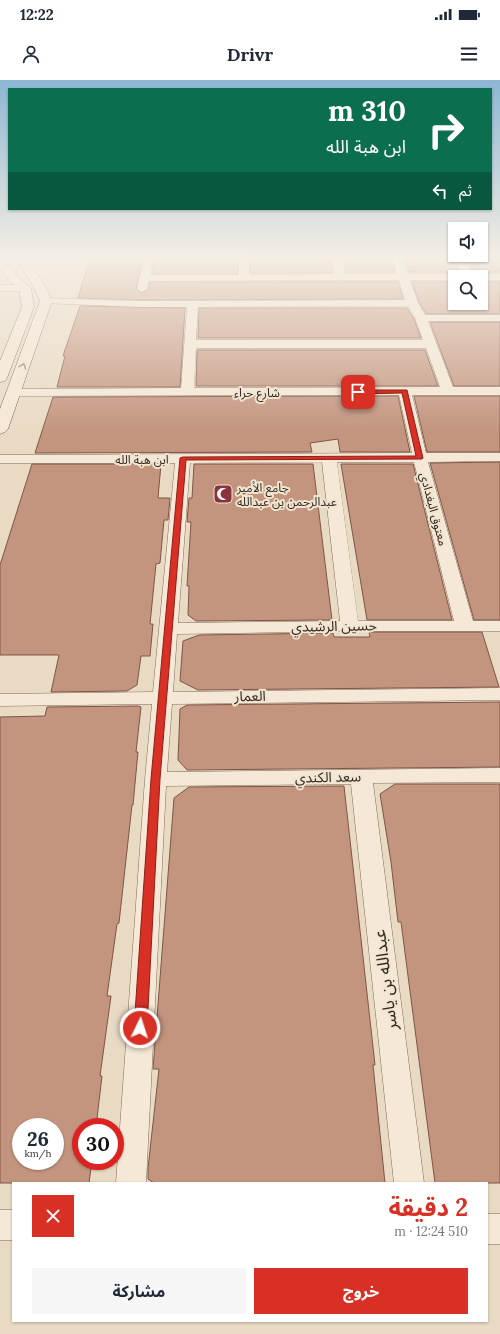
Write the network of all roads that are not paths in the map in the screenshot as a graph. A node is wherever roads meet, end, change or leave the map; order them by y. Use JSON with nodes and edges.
{"nodes":[{"id":1,"x":24,"y":317,"type":"edge"},
{"id":2,"x":41,"y":317,"type":"edge"},
{"id":3,"x":192,"y":317,"type":"edge"},
{"id":4,"x":421,"y":318,"type":"joint"},
{"id":5,"x":500,"y":318,"type":"edge"},
{"id":6,"x":190,"y":344,"type":"junction"},
{"id":7,"x":430,"y":344,"type":"junction"},
{"id":8,"x":2,"y":366,"type":"edge"},
{"id":9,"x":0,"y":378,"type":"edge"},
{"id":10,"x":187,"y":392,"type":"junction"},
{"id":11,"x":405,"y":392,"type":"junction"},
{"id":12,"x":448,"y":392,"type":"junction"},
{"id":13,"x":500,"y":392,"type":"edge"},
{"id":14,"x":13,"y":393,"type":"junction"},
{"id":15,"x":1,"y":426,"type":"edge"},
{"id":16,"x":500,"y":457,"type":"edge"},
{"id":17,"x":183,"y":458,"type":"junction"},
{"id":18,"x":329,"y":458,"type":"junction"},
{"id":19,"x":420,"y":458,"type":"junction"},
{"id":20,"x":0,"y":459,"type":"edge"},
{"id":21,"x":350,"y":626,"type":"junction"},
{"id":22,"x":465,"y":626,"type":"junction"},
{"id":23,"x":499,"y":628,"type":"edge"},
{"id":24,"x":168,"y":629,"type":"junction"},
{"id":25,"x":500,"y":694,"type":"edge"},
{"id":26,"x":164,"y":697,"type":"junction"},
{"id":27,"x":0,"y":700,"type":"edge"},
{"id":28,"x":500,"y":775,"type":"edge"},
{"id":29,"x":361,"y":777,"type":"junction"},
{"id":30,"x":156,"y":779,"type":"junction"},
{"id":31,"x":131,"y":1182,"type":"edge"},
{"id":32,"x":410,"y":1182,"type":"edge"},
{"id":33,"x":0,"y":1225,"type":"edge"},
{"id":34,"x":12,"y":1225,"type":"edge"},
{"id":35,"x":488,"y":1229,"type":"edge"},
{"id":36,"x":500,"y":1229,"type":"edge"}],
"edges":[{"from":1,"to":8,"type":"street"},
{"from":14,"to":2,"type":"street","one_way":true},
{"from":3,"to":6,"type":"street"},
{"from":4,"to":5,"type":"street"},
{"from":4,"to":7,"type":"street"},
{"from":6,"to":7,"type":"street"},
{"from":6,"to":10,"type":"street"},
{"from":7,"to":12,"type":"street"},
{"from":8,"to":9,"type":"street"},
{"from":10,"to":11,"type":"street","name":"شارع حراء"},
{"from":10,"to":14,"type":"street","name":"شارع حراء"},
{"from":11,"to":12,"type":"street","name":"شارع حراء"},
{"from":11,"to":19,"type":"street","name":"معتوق البغدادي"},
{"from":12,"to":13,"type":"street","name":"شارع حراء"},
{"from":14,"to":15,"type":"street"},
{"from":16,"to":19,"type":"street","name":"ابن هبة الله"},
{"from":17,"to":18,"type":"street","name":"ابن هبة الله"},
{"from":17,"to":20,"type":"street","name":"ابن هبة الله"},
{"from":17,"to":24,"type":"street"},
{"from":18,"to":19,"type":"street","name":"ابن هبة الله"},
{"from":18,"to":21,"type":"street"},
{"from":19,"to":22,"type":"street","name":"معتوق البغدادي"},
{"from":21,"to":22,"type":"street","name":"حسين الرشيدي"},
{"from":21,"to":24,"type":"street","name":"حسين الرشيدي"},
{"from":22,"to":23,"type":"street","name":"حسين الرشيدي"},
{"from":24,"to":26,"type":"street"},
{"from":25,"to":26,"type":"street","name":"العمار"},
{"from":26,"to":27,"type":"street","name":"العمار"},
{"from":26,"to":30,"type":"street"},
{"from":28,"to":29,"type":"street","name":"سعد الكندي"},
{"from":29,"to":30,"type":"street","name":"سعد الكندي"},
{"from":29,"to":32,"type":"street","name":"عبدالله بن ياسر"},
{"from":30,"to":31,"type":"street"},
{"from":33,"to":34,"type":"street"},
{"from":35,"to":36,"type":"street"}]}
